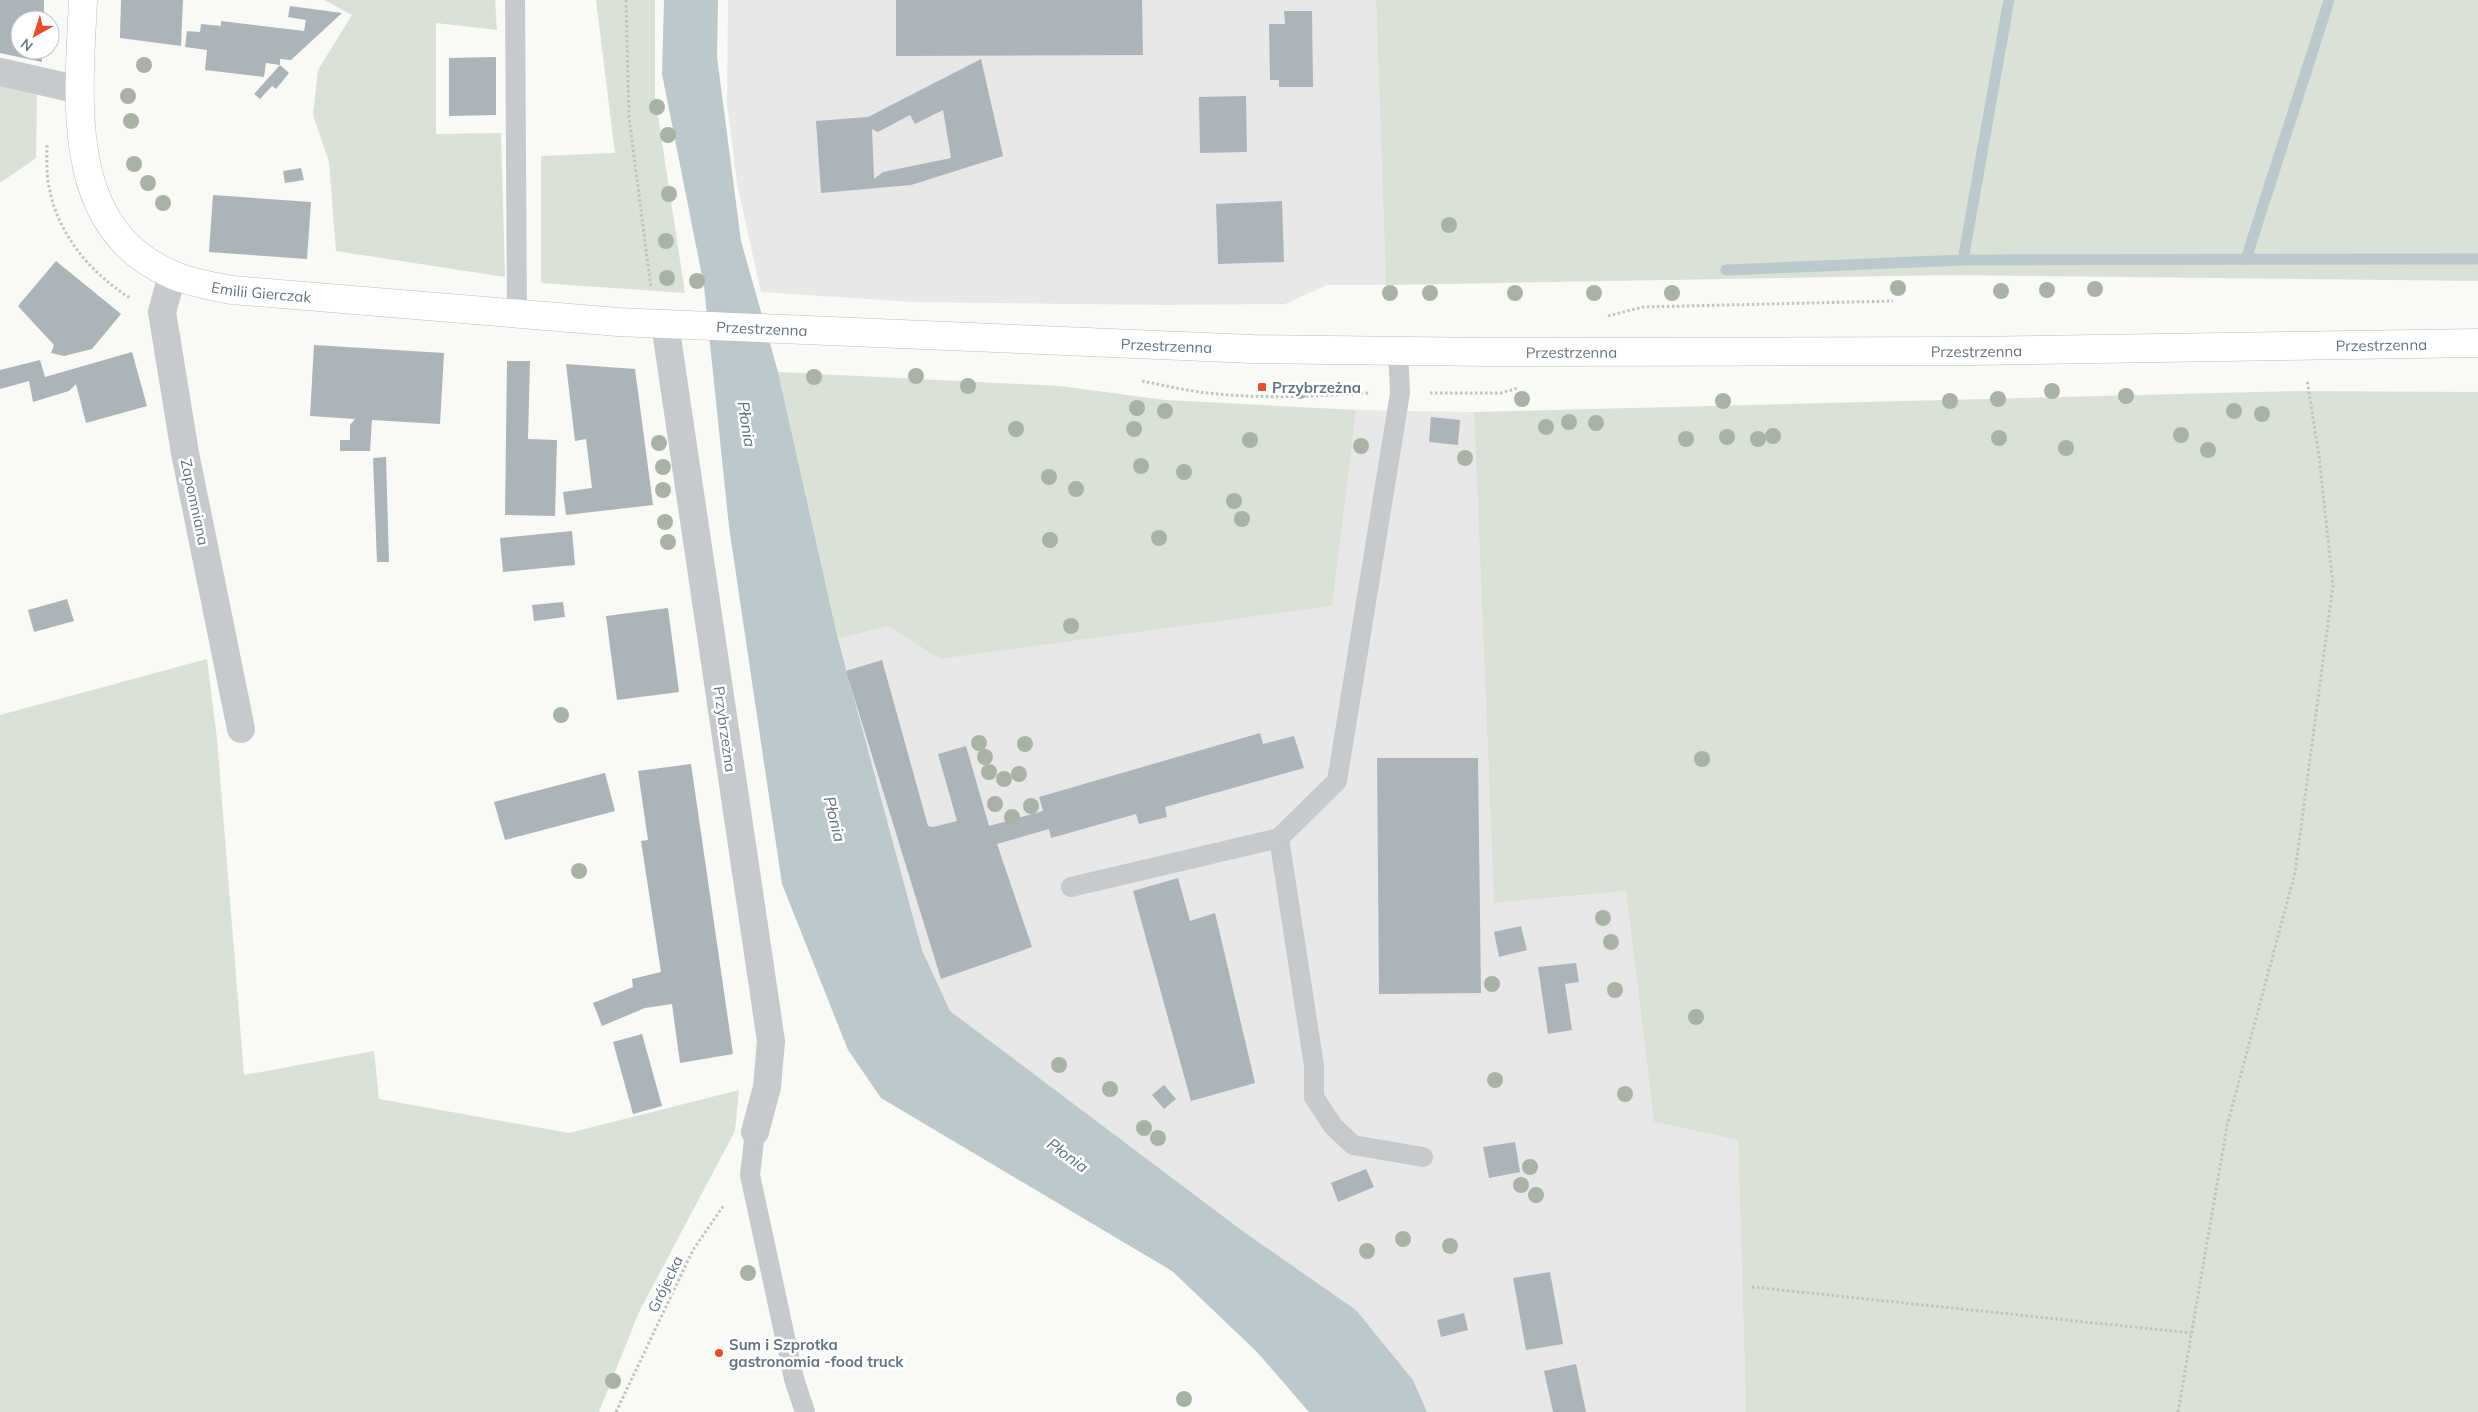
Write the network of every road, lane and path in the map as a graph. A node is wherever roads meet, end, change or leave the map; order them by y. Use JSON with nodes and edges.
{"nodes":[{"id":1,"x":84,"y":0,"type":"edge"},
{"id":2,"x":515,"y":0,"type":"edge"},
{"id":3,"x":626,"y":0,"type":"edge"},
{"id":4,"x":0,"y":72,"type":"edge"},
{"id":5,"x":80,"y":90,"type":"junction"},
{"id":6,"x":172,"y":275,"type":"junction"},
{"id":7,"x":652,"y":296,"type":"dead end"},
{"id":8,"x":517,"y":315,"type":"junction"},
{"id":9,"x":666,"y":324,"type":"junction"},
{"id":10,"x":2478,"y":343,"type":"edge"},
{"id":11,"x":2304,"y":346,"type":"junction"},
{"id":12,"x":1398,"y":351,"type":"junction"},
{"id":13,"x":242,"y":729,"type":"dead end"},
{"id":14,"x":1278,"y":838,"type":"junction"},
{"id":15,"x":1070,"y":887,"type":"dead end"},
{"id":16,"x":755,"y":1132,"type":"joint"},
{"id":17,"x":1423,"y":1157,"type":"dead end"},
{"id":18,"x":750,"y":1175,"type":"junction"},
{"id":19,"x":1752,"y":1288,"type":"dead end"},
{"id":20,"x":2191,"y":1333,"type":"junction"},
{"id":21,"x":616,"y":1412,"type":"edge"},
{"id":22,"x":805,"y":1412,"type":"edge"},
{"id":23,"x":2178,"y":1412,"type":"edge"}],
"edges":[{"from":1,"to":5,"type":"street","name":"Emilii Gierczak"},
{"from":2,"to":8,"type":"lane"},
{"from":3,"to":7,"type":"path"},
{"from":4,"to":5,"type":"street"},
{"from":5,"to":6,"type":"street","name":"Emilii Gierczak"},
{"from":6,"to":8,"type":"street","name":"Emilii Gierczak"},
{"from":6,"to":13,"type":"street","name":"Zapomniana"},
{"from":8,"to":9,"type":"street","name":"Emilii Gierczak"},
{"from":9,"to":12,"type":"street","name":"Przestrzenna"},
{"from":9,"to":16,"type":"street","name":"Przybrzeżna"},
{"from":10,"to":11,"type":"street","name":"Przestrzenna"},
{"from":11,"to":12,"type":"street","name":"Przestrzenna"},
{"from":11,"to":20,"type":"path"},
{"from":12,"to":14,"type":"lane"},
{"from":14,"to":15,"type":"lane"},
{"from":14,"to":17,"type":"lane"},
{"from":16,"to":18,"type":"lane"},
{"from":18,"to":21,"type":"path","name":"Grójecka"},
{"from":18,"to":22,"type":"lane"},
{"from":19,"to":20,"type":"path"},
{"from":20,"to":23,"type":"path"}]}
